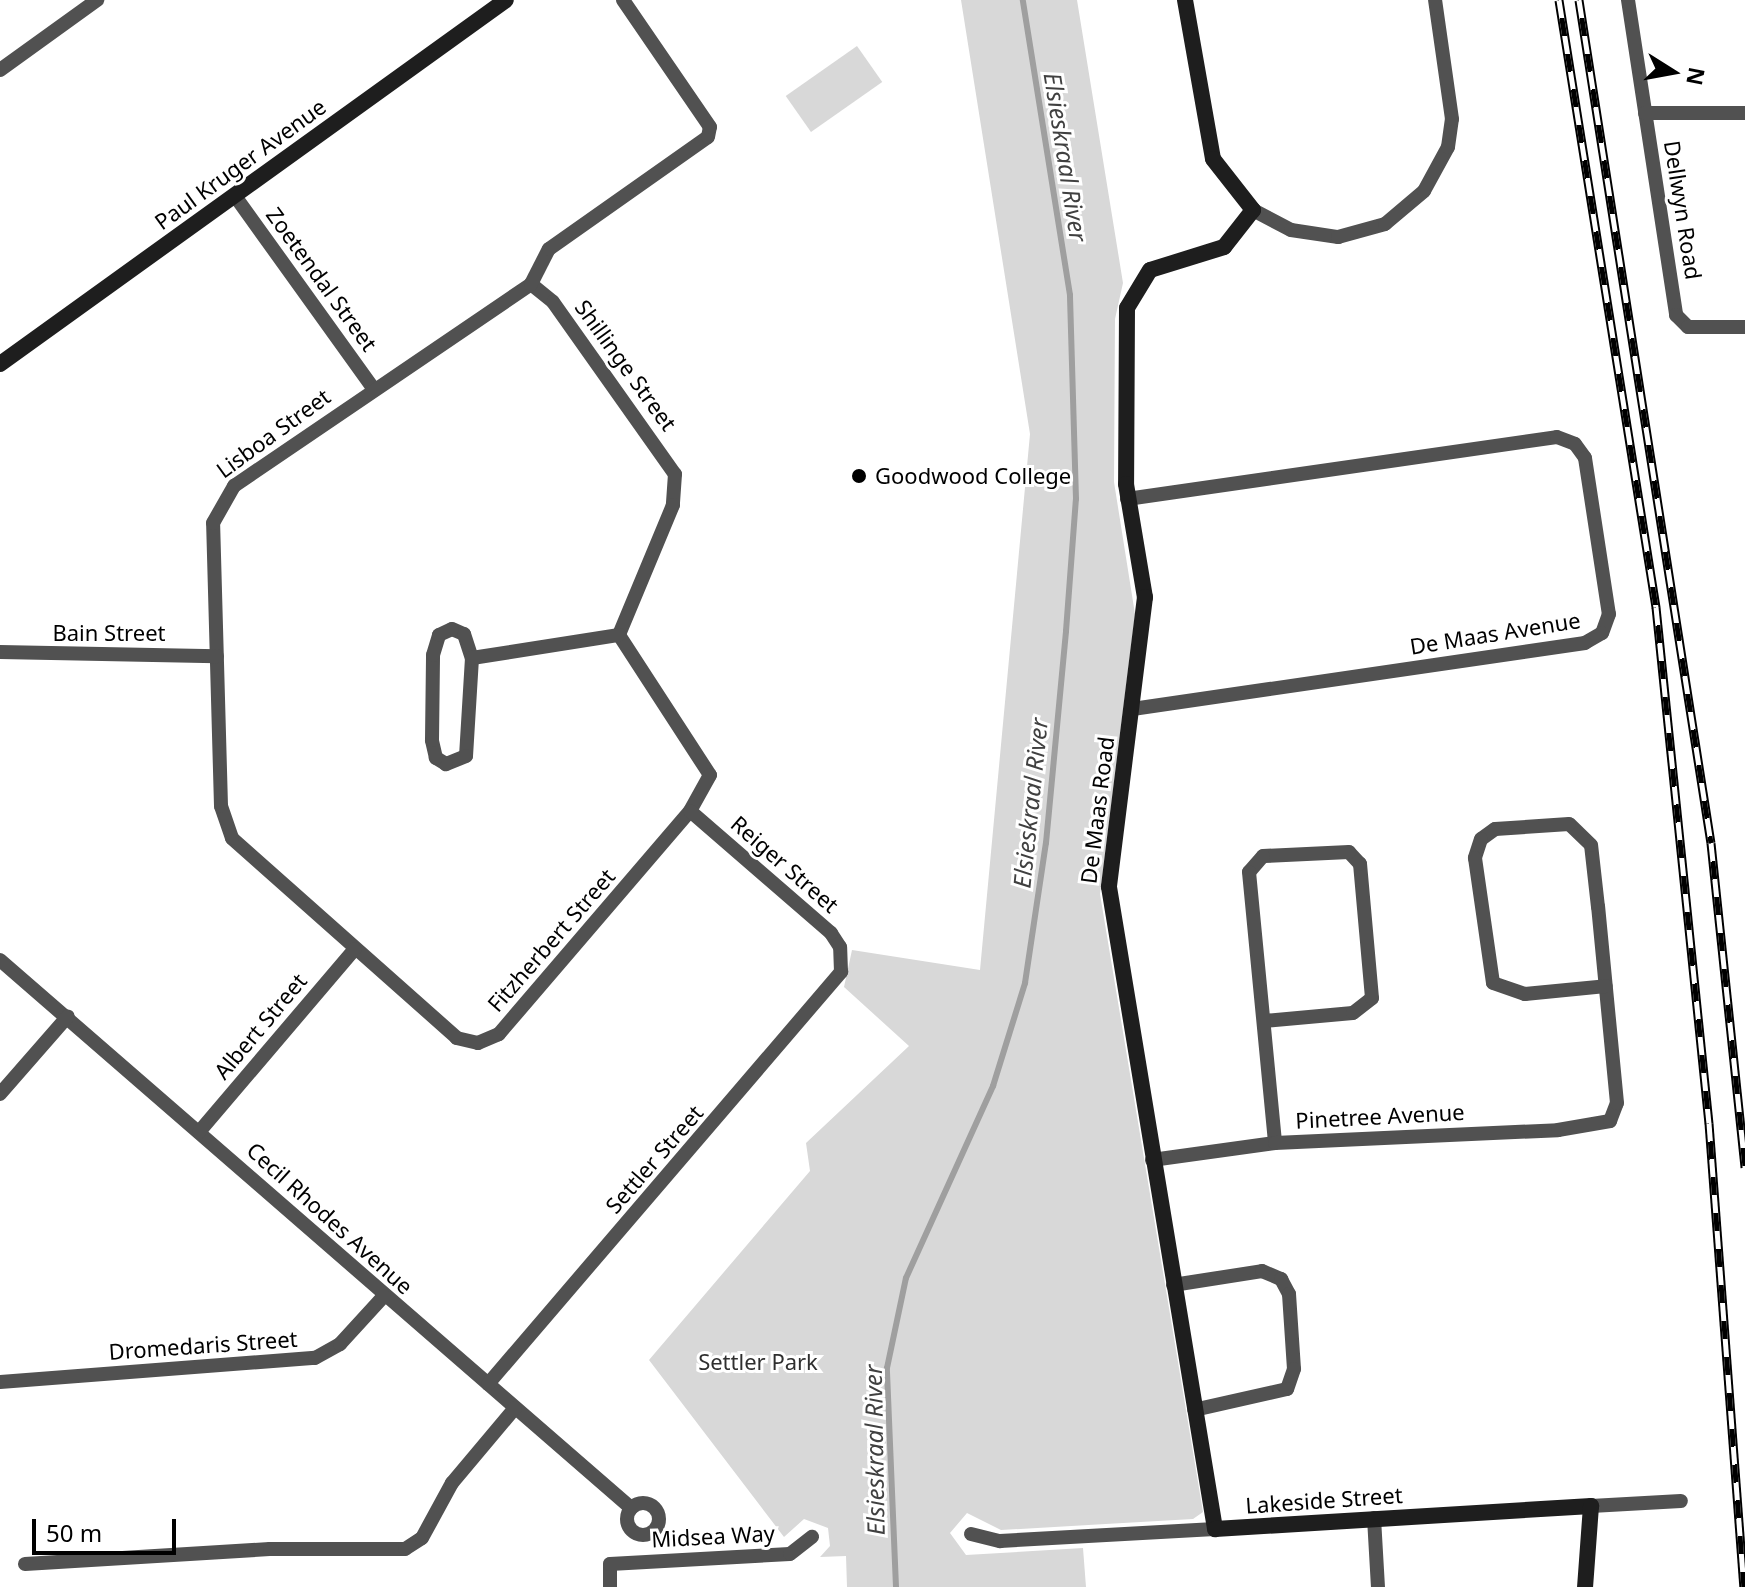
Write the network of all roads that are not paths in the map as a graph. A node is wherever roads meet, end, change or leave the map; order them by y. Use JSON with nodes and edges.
{"nodes":[{"id":1,"x":97,"y":0,"type":"edge"},
{"id":2,"x":506,"y":0,"type":"edge"},
{"id":3,"x":623,"y":0,"type":"edge"},
{"id":4,"x":1185,"y":0,"type":"edge"},
{"id":5,"x":1435,"y":0,"type":"edge"},
{"id":6,"x":1628,"y":0,"type":"edge"},
{"id":7,"x":0,"y":70,"type":"edge"},
{"id":8,"x":1645,"y":113,"type":"junction"},
{"id":9,"x":1745,"y":113,"type":"edge"},
{"id":10,"x":235,"y":196,"type":"junction"},
{"id":11,"x":1253,"y":210,"type":"junction"},
{"id":12,"x":531,"y":284,"type":"junction"},
{"id":13,"x":1745,"y":327,"type":"edge"},
{"id":14,"x":0,"y":364,"type":"edge"},
{"id":15,"x":373,"y":388,"type":"junction"},
{"id":16,"x":1127,"y":499,"type":"junction"},
{"id":17,"x":619,"y":635,"type":"junction"},
{"id":18,"x":0,"y":652,"type":"edge"},
{"id":19,"x":217,"y":656,"type":"junction"},
{"id":20,"x":472,"y":658,"type":"junction"},
{"id":21,"x":1131,"y":709,"type":"junction"},
{"id":22,"x":690,"y":811,"type":"junction"},
{"id":23,"x":355,"y":949,"type":"junction"},
{"id":24,"x":843,"y":957,"type":"joint"},
{"id":25,"x":0,"y":960,"type":"edge"},
{"id":26,"x":1606,"y":986,"type":"junction"},
{"id":27,"x":68,"y":1016,"type":"junction"},
{"id":28,"x":1264,"y":1021,"type":"junction"},
{"id":29,"x":0,"y":1094,"type":"edge"},
{"id":30,"x":199,"y":1132,"type":"junction"},
{"id":31,"x":1275,"y":1143,"type":"junction"},
{"id":32,"x":1152,"y":1160,"type":"junction"},
{"id":33,"x":1173,"y":1285,"type":"junction"},
{"id":34,"x":384,"y":1296,"type":"junction"},
{"id":35,"x":0,"y":1382,"type":"edge"},
{"id":36,"x":488,"y":1384,"type":"junction"},
{"id":37,"x":515,"y":1408,"type":"junction"},
{"id":38,"x":1194,"y":1410,"type":"junction"},
{"id":39,"x":1681,"y":1501,"type":"dead end"},
{"id":40,"x":1591,"y":1506,"type":"junction"},
{"id":41,"x":631,"y":1508,"type":"dead end"},
{"id":42,"x":1374,"y":1518,"type":"junction"},
{"id":43,"x":1215,"y":1529,"type":"junction"},
{"id":44,"x":971,"y":1534,"type":"dead end"},
{"id":45,"x":812,"y":1537,"type":"dead end"},
{"id":46,"x":25,"y":1564,"type":"dead end"},
{"id":47,"x":610,"y":1587,"type":"edge"},
{"id":48,"x":1378,"y":1587,"type":"edge"},
{"id":49,"x":1585,"y":1587,"type":"edge"}],
"edges":[{"from":1,"to":7,"type":"street"},
{"from":2,"to":10,"type":"street","name":"Paul Kruger Avenue"},
{"from":3,"to":12,"type":"street","name":"Lisboa Street"},
{"from":4,"to":11,"type":"street"},
{"from":5,"to":11,"type":"street"},
{"from":6,"to":8,"type":"street","name":"Dellwyn Road"},
{"from":8,"to":9,"type":"street"},
{"from":8,"to":13,"type":"street","name":"Dellwyn Road"},
{"from":10,"to":14,"type":"street","name":"Paul Kruger Avenue"},
{"from":10,"to":15,"type":"street","name":"Zoetendal Street"},
{"from":11,"to":16,"type":"street","name":"De Maas Road"},
{"from":12,"to":15,"type":"street","name":"Lisboa Street"},
{"from":12,"to":17,"type":"street","name":"Shillinge Street"},
{"from":15,"to":19,"type":"street","name":"Lisboa Street"},
{"from":16,"to":21,"type":"street","name":"De Maas Road"},
{"from":16,"to":21,"type":"street","name":"De Maas Avenue"},
{"from":17,"to":20,"type":"street"},
{"from":17,"to":22,"type":"street"},
{"from":18,"to":19,"type":"street","name":"Bain Street"},
{"from":19,"to":23,"type":"street","name":"Lisboa Street"},
{"from":20,"to":20,"type":"street"},
{"from":21,"to":32,"type":"street","name":"De Maas Road"},
{"from":22,"to":23,"type":"street","name":"Fitzherbert Street"},
{"from":22,"to":24,"type":"street","name":"Reiger Street"},
{"from":23,"to":30,"type":"street","name":"Albert Street"},
{"from":24,"to":36,"type":"street","name":"Settler Street"},
{"from":25,"to":27,"type":"street","name":"Cecil Rhodes Avenue"},
{"from":26,"to":26,"type":"street"},
{"from":26,"to":31,"type":"street","name":"Pinetree Avenue"},
{"from":27,"to":29,"type":"street"},
{"from":27,"to":30,"type":"street","name":"Cecil Rhodes Avenue"},
{"from":28,"to":28,"type":"street"},
{"from":28,"to":31,"type":"street"},
{"from":30,"to":34,"type":"street","name":"Cecil Rhodes Avenue"},
{"from":31,"to":32,"type":"street","name":"Pinetree Avenue"},
{"from":32,"to":33,"type":"street","name":"De Maas Road"},
{"from":33,"to":38,"type":"street","name":"De Maas Road"},
{"from":33,"to":38,"type":"street"},
{"from":34,"to":35,"type":"street","name":"Dromedaris Street"},
{"from":34,"to":36,"type":"street","name":"Cecil Rhodes Avenue"},
{"from":36,"to":37,"type":"street","name":"Cecil Rhodes Avenue"},
{"from":37,"to":41,"type":"street","name":"Cecil Rhodes Avenue"},
{"from":37,"to":46,"type":"street"},
{"from":38,"to":43,"type":"street","name":"De Maas Road"},
{"from":39,"to":40,"type":"street","name":"Lakeside Street"},
{"from":40,"to":42,"type":"street","name":"Lakeside Street"},
{"from":40,"to":49,"type":"street"},
{"from":42,"to":43,"type":"street","name":"Lakeside Street"},
{"from":42,"to":48,"type":"street"},
{"from":43,"to":44,"type":"street","name":"Lakeside Street"},
{"from":45,"to":47,"type":"street","name":"Midsea Way"}]}
